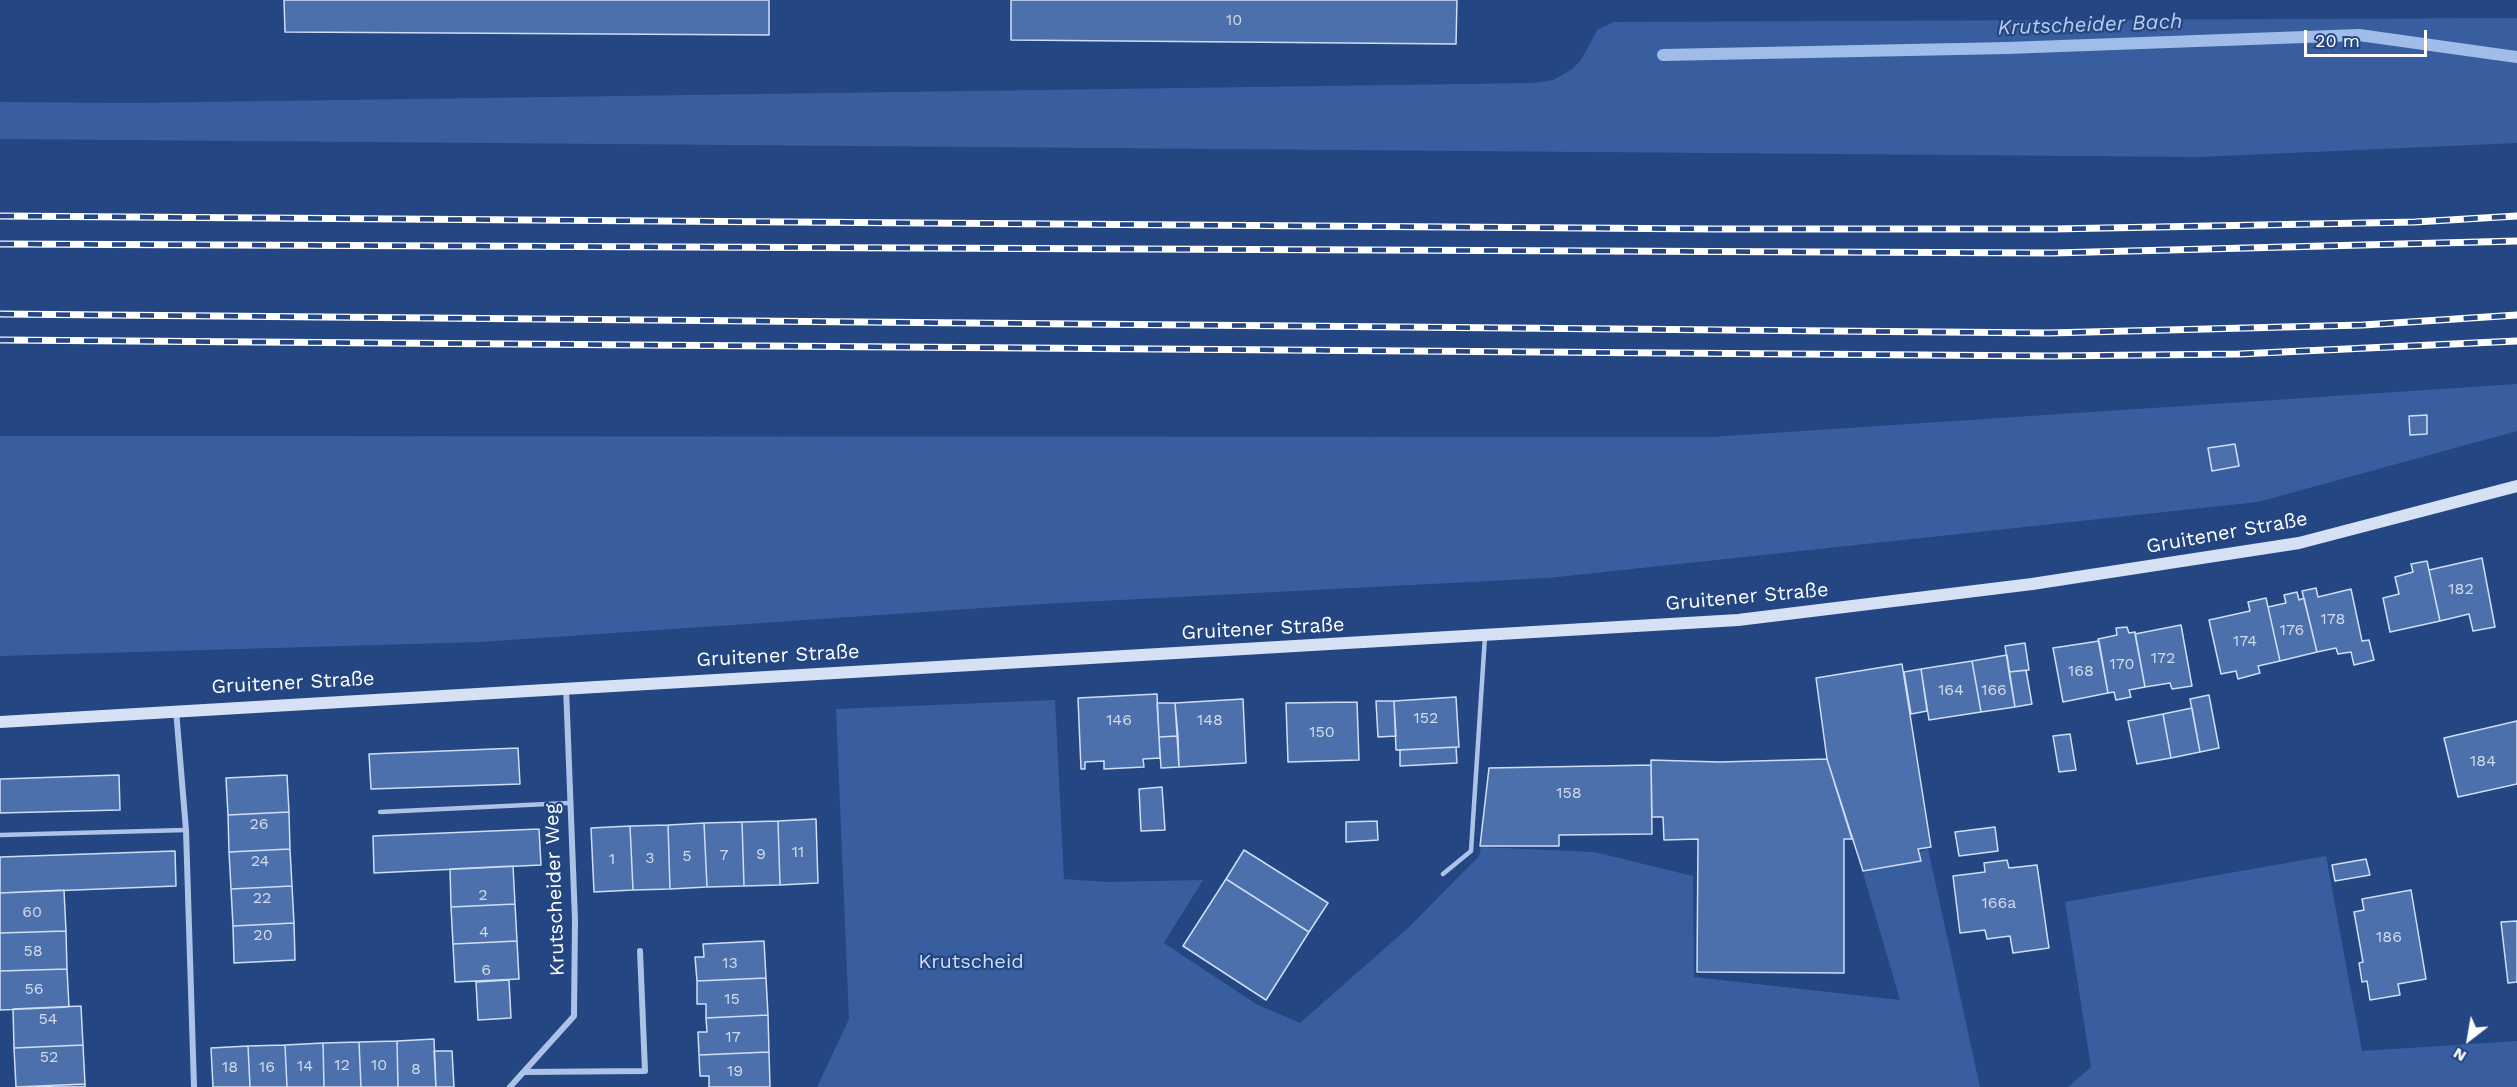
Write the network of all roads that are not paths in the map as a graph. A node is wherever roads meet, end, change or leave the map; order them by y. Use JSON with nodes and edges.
{"nodes":[{"id":1,"x":2517,"y":486,"type":"edge"},
{"id":2,"x":1485,"y":636,"type":"junction"},
{"id":3,"x":566,"y":687,"type":"junction"},
{"id":4,"x":176,"y":710,"type":"junction"},
{"id":5,"x":0,"y":722,"type":"edge"},
{"id":6,"x":568,"y":803,"type":"junction"},
{"id":7,"x":380,"y":812,"type":"dead end"},
{"id":8,"x":186,"y":830,"type":"junction"},
{"id":9,"x":0,"y":835,"type":"edge"},
{"id":10,"x":1443,"y":874,"type":"dead end"},
{"id":11,"x":640,"y":951,"type":"dead end"},
{"id":12,"x":524,"y":1072,"type":"junction"},
{"id":13,"x":194,"y":1087,"type":"edge"},
{"id":14,"x":510,"y":1087,"type":"edge"}],
"edges":[{"from":1,"to":2,"type":"street","name":"Gruitener Straße"},
{"from":2,"to":3,"type":"street","name":"Gruitener Straße"},
{"from":2,"to":10,"type":"lane"},
{"from":3,"to":4,"type":"street","name":"Gruitener Straße"},
{"from":3,"to":6,"type":"street","name":"Krutscheider Weg"},
{"from":4,"to":5,"type":"street","name":"Gruitener Straße"},
{"from":4,"to":8,"type":"street"},
{"from":6,"to":7,"type":"lane"},
{"from":6,"to":12,"type":"street","name":"Krutscheider Weg"},
{"from":8,"to":9,"type":"lane"},
{"from":8,"to":13,"type":"street"},
{"from":11,"to":12,"type":"street"},
{"from":12,"to":14,"type":"street","name":"Krutscheider Weg"}]}
